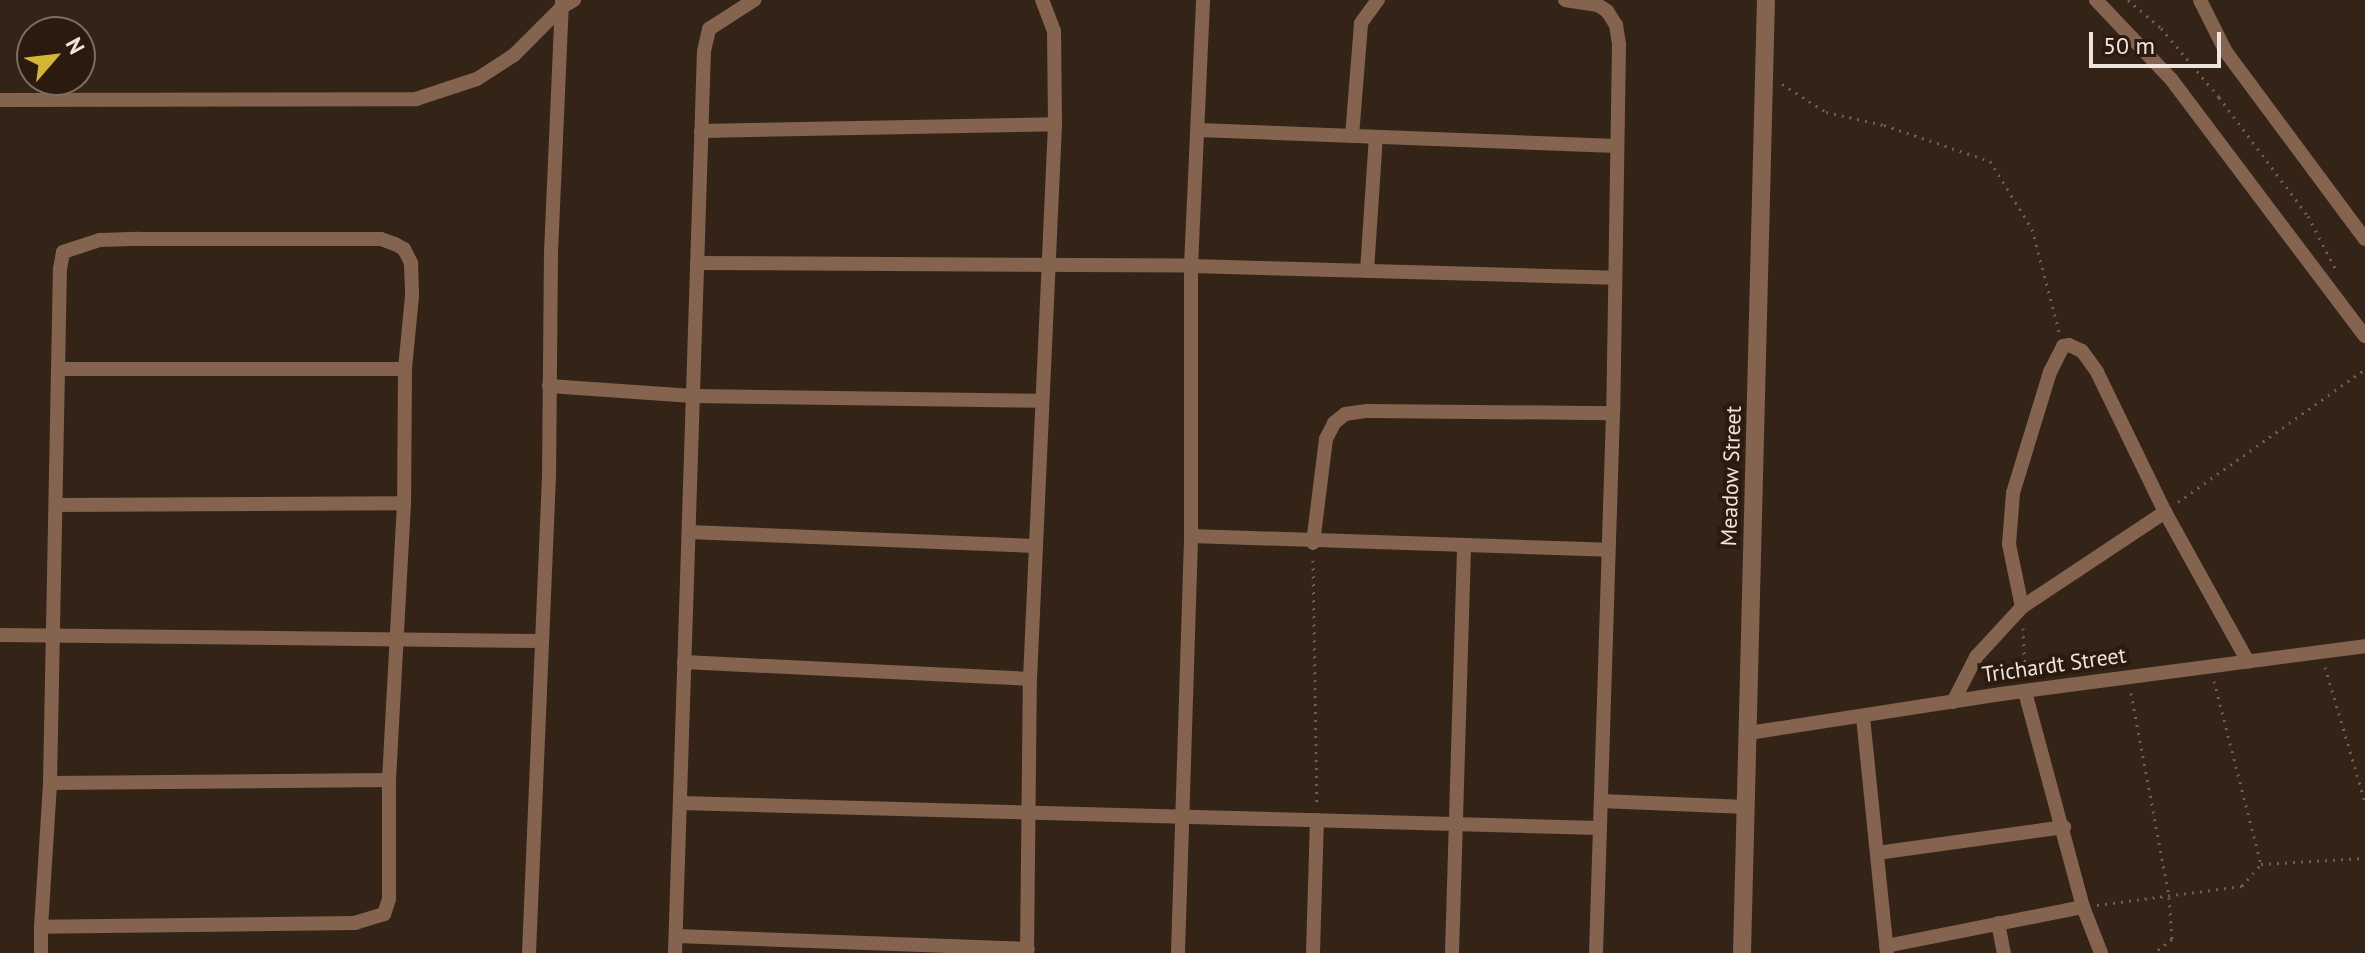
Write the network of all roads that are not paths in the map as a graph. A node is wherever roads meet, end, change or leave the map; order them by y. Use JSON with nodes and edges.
{"nodes":[{"id":1,"x":754,"y":0,"type":"edge"},
{"id":2,"x":1042,"y":0,"type":"edge"},
{"id":3,"x":1203,"y":0,"type":"edge"},
{"id":4,"x":1378,"y":0,"type":"edge"},
{"id":5,"x":1565,"y":0,"type":"edge"},
{"id":6,"x":1766,"y":0,"type":"edge"},
{"id":7,"x":2096,"y":0,"type":"edge"},
{"id":8,"x":2200,"y":0,"type":"edge"},
{"id":9,"x":566,"y":2,"type":"edge"},
{"id":10,"x":0,"y":100,"type":"edge"},
{"id":11,"x":1055,"y":124,"type":"junction"},
{"id":12,"x":1198,"y":130,"type":"junction"},
{"id":13,"x":701,"y":131,"type":"junction"},
{"id":14,"x":1352,"y":136,"type":"junction"},
{"id":15,"x":1376,"y":137,"type":"junction"},
{"id":16,"x":1616,"y":146,"type":"junction"},
{"id":17,"x":2365,"y":239,"type":"edge"},
{"id":18,"x":697,"y":263,"type":"junction"},
{"id":19,"x":1049,"y":265,"type":"junction"},
{"id":20,"x":1191,"y":266,"type":"junction"},
{"id":21,"x":1367,"y":271,"type":"junction"},
{"id":22,"x":1614,"y":278,"type":"junction"},
{"id":23,"x":2365,"y":336,"type":"edge"},
{"id":24,"x":59,"y":369,"type":"junction"},
{"id":25,"x":405,"y":369,"type":"junction"},
{"id":26,"x":549,"y":386,"type":"junction"},
{"id":27,"x":693,"y":396,"type":"junction"},
{"id":28,"x":1042,"y":401,"type":"junction"},
{"id":29,"x":1613,"y":413,"type":"junction"},
{"id":30,"x":404,"y":503,"type":"junction"},
{"id":31,"x":57,"y":505,"type":"junction"},
{"id":32,"x":2165,"y":512,"type":"junction"},
{"id":33,"x":689,"y":532,"type":"junction"},
{"id":34,"x":1191,"y":536,"type":"junction"},
{"id":35,"x":1313,"y":543,"type":"junction"},
{"id":36,"x":1035,"y":546,"type":"junction"},
{"id":37,"x":1464,"y":547,"type":"junction"},
{"id":38,"x":1608,"y":550,"type":"junction"},
{"id":39,"x":2022,"y":607,"type":"junction"},
{"id":40,"x":0,"y":635,"type":"edge"},
{"id":41,"x":53,"y":635,"type":"junction"},
{"id":42,"x":396,"y":640,"type":"junction"},
{"id":43,"x":541,"y":641,"type":"junction"},
{"id":44,"x":2365,"y":646,"type":"edge"},
{"id":45,"x":684,"y":662,"type":"junction"},
{"id":46,"x":2248,"y":662,"type":"junction"},
{"id":47,"x":1030,"y":679,"type":"junction"},
{"id":48,"x":2025,"y":692,"type":"junction"},
{"id":49,"x":1953,"y":702,"type":"junction"},
{"id":50,"x":1863,"y":717,"type":"junction"},
{"id":51,"x":1749,"y":733,"type":"junction"},
{"id":52,"x":389,"y":780,"type":"junction"},
{"id":53,"x":50,"y":783,"type":"junction"},
{"id":54,"x":1601,"y":801,"type":"junction"},
{"id":55,"x":680,"y":803,"type":"junction"},
{"id":56,"x":1747,"y":807,"type":"junction"},
{"id":57,"x":1029,"y":814,"type":"junction"},
{"id":58,"x":1184,"y":816,"type":"junction"},
{"id":59,"x":1317,"y":820,"type":"junction"},
{"id":60,"x":1456,"y":825,"type":"junction"},
{"id":61,"x":2064,"y":827,"type":"junction"},
{"id":62,"x":1600,"y":828,"type":"junction"},
{"id":63,"x":1877,"y":853,"type":"junction"},
{"id":64,"x":2083,"y":907,"type":"junction"},
{"id":65,"x":1998,"y":923,"type":"junction"},
{"id":66,"x":41,"y":927,"type":"junction"},
{"id":67,"x":676,"y":936,"type":"junction"},
{"id":68,"x":1887,"y":950,"type":"edge"},
{"id":69,"x":1027,"y":951,"type":"edge"},
{"id":70,"x":41,"y":953,"type":"edge"},
{"id":71,"x":529,"y":953,"type":"edge"},
{"id":72,"x":675,"y":953,"type":"edge"},
{"id":73,"x":1178,"y":953,"type":"edge"},
{"id":74,"x":1313,"y":953,"type":"edge"},
{"id":75,"x":1452,"y":953,"type":"edge"},
{"id":76,"x":1596,"y":953,"type":"edge"},
{"id":77,"x":1742,"y":953,"type":"edge"},
{"id":78,"x":2004,"y":953,"type":"edge"},
{"id":79,"x":2101,"y":953,"type":"edge"}],
"edges":[{"from":1,"to":13,"type":"street"},
{"from":2,"to":11,"type":"street"},
{"from":3,"to":12,"type":"street"},
{"from":4,"to":14,"type":"street"},
{"from":5,"to":16,"type":"street"},
{"from":6,"to":51,"type":"street","name":"Meadow Street"},
{"from":7,"to":23,"type":"street"},
{"from":8,"to":17,"type":"street"},
{"from":9,"to":10,"type":"street"},
{"from":9,"to":26,"type":"street"},
{"from":11,"to":13,"type":"street"},
{"from":11,"to":19,"type":"street"},
{"from":12,"to":14,"type":"street"},
{"from":12,"to":20,"type":"street"},
{"from":13,"to":18,"type":"street"},
{"from":14,"to":15,"type":"street"},
{"from":15,"to":16,"type":"street"},
{"from":15,"to":21,"type":"street"},
{"from":16,"to":22,"type":"street"},
{"from":18,"to":19,"type":"street"},
{"from":18,"to":27,"type":"street"},
{"from":19,"to":20,"type":"street"},
{"from":19,"to":28,"type":"street"},
{"from":20,"to":21,"type":"street"},
{"from":20,"to":34,"type":"street"},
{"from":21,"to":22,"type":"street"},
{"from":22,"to":29,"type":"street"},
{"from":24,"to":25,"type":"street"},
{"from":24,"to":25,"type":"street"},
{"from":24,"to":31,"type":"street"},
{"from":25,"to":30,"type":"street"},
{"from":26,"to":27,"type":"street"},
{"from":26,"to":43,"type":"street"},
{"from":27,"to":28,"type":"street"},
{"from":27,"to":33,"type":"street"},
{"from":28,"to":36,"type":"street"},
{"from":29,"to":35,"type":"street"},
{"from":29,"to":38,"type":"street"},
{"from":30,"to":31,"type":"street"},
{"from":30,"to":42,"type":"street"},
{"from":31,"to":41,"type":"street"},
{"from":32,"to":39,"type":"street"},
{"from":32,"to":39,"type":"street"},
{"from":32,"to":46,"type":"street"},
{"from":33,"to":36,"type":"street"},
{"from":33,"to":45,"type":"street"},
{"from":34,"to":35,"type":"street"},
{"from":34,"to":58,"type":"street"},
{"from":35,"to":37,"type":"street"},
{"from":36,"to":47,"type":"street"},
{"from":37,"to":38,"type":"street"},
{"from":37,"to":60,"type":"street"},
{"from":38,"to":54,"type":"street"},
{"from":39,"to":49,"type":"street"},
{"from":40,"to":41,"type":"street"},
{"from":41,"to":42,"type":"street"},
{"from":41,"to":53,"type":"street"},
{"from":42,"to":43,"type":"street"},
{"from":42,"to":52,"type":"street"},
{"from":43,"to":71,"type":"street"},
{"from":44,"to":46,"type":"street","name":"Trichardt Street"},
{"from":45,"to":47,"type":"street"},
{"from":45,"to":55,"type":"street"},
{"from":46,"to":48,"type":"street","name":"Trichardt Street"},
{"from":47,"to":57,"type":"street"},
{"from":48,"to":49,"type":"street","name":"Trichardt Street"},
{"from":48,"to":61,"type":"street"},
{"from":49,"to":50,"type":"street","name":"Trichardt Street"},
{"from":50,"to":51,"type":"street","name":"Trichardt Street"},
{"from":50,"to":63,"type":"street"},
{"from":51,"to":56,"type":"street","name":"Meadow Street"},
{"from":52,"to":53,"type":"street"},
{"from":52,"to":66,"type":"street"},
{"from":53,"to":66,"type":"street"},
{"from":54,"to":56,"type":"street"},
{"from":54,"to":62,"type":"street"},
{"from":55,"to":57,"type":"street"},
{"from":55,"to":67,"type":"street"},
{"from":56,"to":77,"type":"street","name":"Meadow Street"},
{"from":57,"to":58,"type":"street"},
{"from":57,"to":69,"type":"street"},
{"from":58,"to":59,"type":"street"},
{"from":58,"to":73,"type":"street"},
{"from":59,"to":60,"type":"street"},
{"from":59,"to":74,"type":"street"},
{"from":60,"to":62,"type":"street"},
{"from":60,"to":75,"type":"street"},
{"from":61,"to":63,"type":"street"},
{"from":61,"to":64,"type":"street"},
{"from":62,"to":76,"type":"street"},
{"from":63,"to":68,"type":"street"},
{"from":64,"to":65,"type":"street"},
{"from":64,"to":79,"type":"street"},
{"from":65,"to":68,"type":"street"},
{"from":65,"to":78,"type":"street"},
{"from":66,"to":70,"type":"street"},
{"from":67,"to":69,"type":"street"},
{"from":67,"to":72,"type":"street"}]}
